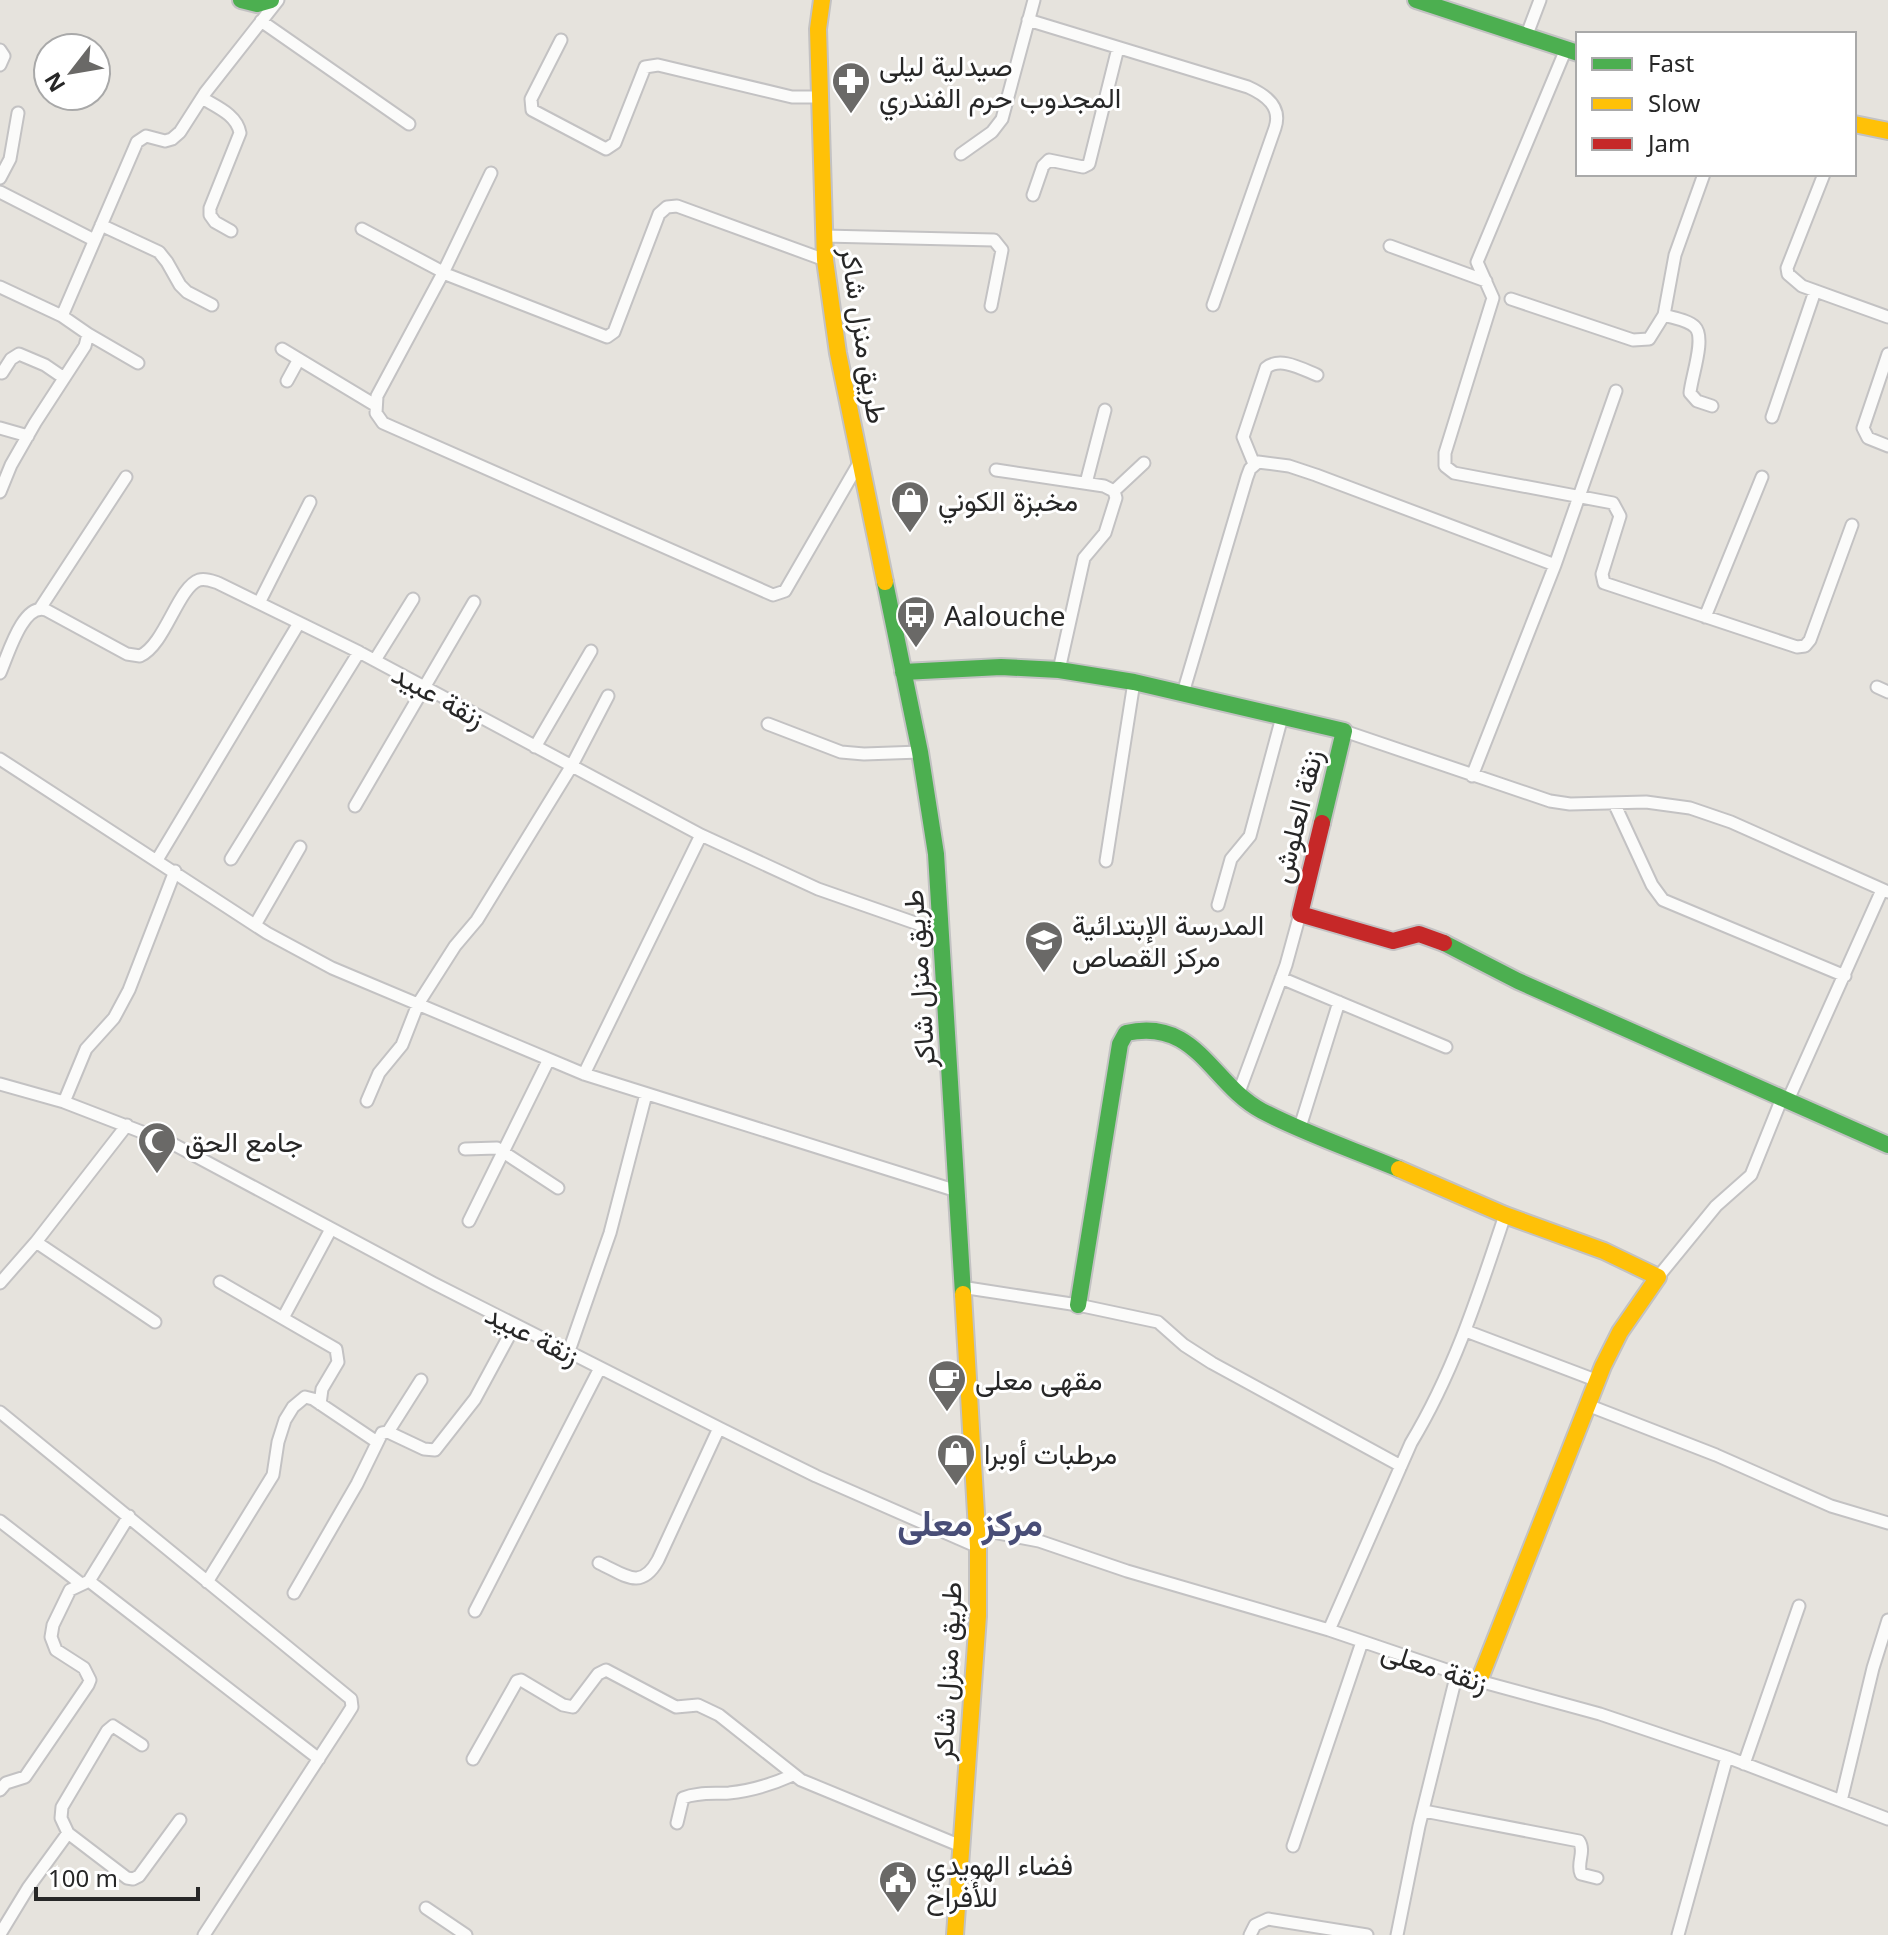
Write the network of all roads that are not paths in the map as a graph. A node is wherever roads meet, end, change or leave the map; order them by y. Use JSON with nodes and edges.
{"nodes":[{"id":1,"x":241,"y":0,"type":"edge"},
{"id":2,"x":271,"y":0,"type":"edge"},
{"id":3,"x":278,"y":0,"type":"edge"},
{"id":4,"x":811,"y":0,"type":"edge"},
{"id":5,"x":822,"y":0,"type":"edge"},
{"id":6,"x":1034,"y":0,"type":"edge"},
{"id":7,"x":1416,"y":0,"type":"edge"},
{"id":8,"x":1540,"y":0,"type":"edge"},
{"id":9,"x":1028,"y":20,"type":"junction"},
{"id":10,"x":261,"y":21,"type":"junction"},
{"id":11,"x":818,"y":29,"type":"junction"},
{"id":12,"x":1526,"y":37,"type":"junction"},
{"id":13,"x":561,"y":40,"type":"dead end"},
{"id":14,"x":1118,"y":48,"type":"junction"},
{"id":15,"x":0,"y":50,"type":"edge"},
{"id":16,"x":1572,"y":51,"type":"edge"},
{"id":17,"x":0,"y":65,"type":"edge"},
{"id":18,"x":821,"y":97,"type":"junction"},
{"id":19,"x":202,"y":98,"type":"junction"},
{"id":20,"x":18,"y":113,"type":"dead end"},
{"id":21,"x":409,"y":124,"type":"dead end"},
{"id":22,"x":1856,"y":124,"type":"edge"},
{"id":23,"x":1888,"y":131,"type":"edge"},
{"id":24,"x":961,"y":154,"type":"dead end"},
{"id":25,"x":491,"y":173,"type":"dead end"},
{"id":26,"x":1703,"y":176,"type":"edge"},
{"id":27,"x":1823,"y":176,"type":"edge"},
{"id":28,"x":0,"y":178,"type":"edge"},
{"id":29,"x":0,"y":192,"type":"edge"},
{"id":30,"x":1033,"y":195,"type":"dead end"},
{"id":31,"x":101,"y":225,"type":"junction"},
{"id":32,"x":362,"y":229,"type":"dead end"},
{"id":33,"x":231,"y":231,"type":"dead end"},
{"id":34,"x":824,"y":236,"type":"junction"},
{"id":35,"x":94,"y":240,"type":"junction"},
{"id":36,"x":1390,"y":246,"type":"dead end"},
{"id":37,"x":825,"y":260,"type":"junction"},
{"id":38,"x":443,"y":272,"type":"junction"},
{"id":39,"x":1486,"y":281,"type":"junction"},
{"id":40,"x":0,"y":287,"type":"edge"},
{"id":41,"x":1815,"y":291,"type":"junction"},
{"id":42,"x":1511,"y":299,"type":"dead end"},
{"id":43,"x":212,"y":305,"type":"dead end"},
{"id":44,"x":1213,"y":305,"type":"dead end"},
{"id":45,"x":991,"y":306,"type":"dead end"},
{"id":46,"x":1664,"y":315,"type":"junction"},
{"id":47,"x":62,"y":316,"type":"junction"},
{"id":48,"x":1888,"y":317,"type":"edge"},
{"id":49,"x":88,"y":334,"type":"junction"},
{"id":50,"x":282,"y":349,"type":"dead end"},
{"id":51,"x":1888,"y":354,"type":"edge"},
{"id":52,"x":299,"y":359,"type":"junction"},
{"id":53,"x":138,"y":363,"type":"dead end"},
{"id":54,"x":2,"y":373,"type":"dead end"},
{"id":55,"x":1317,"y":375,"type":"dead end"},
{"id":56,"x":64,"y":378,"type":"junction"},
{"id":57,"x":287,"y":381,"type":"dead end"},
{"id":58,"x":1616,"y":391,"type":"dead end"},
{"id":59,"x":375,"y":405,"type":"junction"},
{"id":60,"x":1712,"y":406,"type":"dead end"},
{"id":61,"x":1105,"y":410,"type":"dead end"},
{"id":62,"x":1772,"y":417,"type":"dead end"},
{"id":63,"x":0,"y":428,"type":"edge"},
{"id":64,"x":28,"y":436,"type":"junction"},
{"id":65,"x":1888,"y":446,"type":"edge"},
{"id":66,"x":860,"y":462,"type":"junction"},
{"id":67,"x":1144,"y":463,"type":"dead end"},
{"id":68,"x":1254,"y":464,"type":"junction"},
{"id":69,"x":996,"y":470,"type":"dead end"},
{"id":70,"x":126,"y":477,"type":"dead end"},
{"id":71,"x":1762,"y":477,"type":"dead end"},
{"id":72,"x":1086,"y":483,"type":"junction"},
{"id":73,"x":1114,"y":491,"type":"junction"},
{"id":74,"x":0,"y":492,"type":"edge"},
{"id":75,"x":1580,"y":497,"type":"junction"},
{"id":76,"x":310,"y":502,"type":"dead end"},
{"id":77,"x":1852,"y":525,"type":"dead end"},
{"id":78,"x":1555,"y":565,"type":"junction"},
{"id":79,"x":413,"y":599,"type":"dead end"},
{"id":80,"x":474,"y":602,"type":"dead end"},
{"id":81,"x":259,"y":603,"type":"junction"},
{"id":82,"x":41,"y":607,"type":"junction"},
{"id":83,"x":1705,"y":617,"type":"junction"},
{"id":84,"x":299,"y":623,"type":"junction"},
{"id":85,"x":591,"y":651,"type":"dead end"},
{"id":86,"x":359,"y":652,"type":"junction"},
{"id":87,"x":375,"y":660,"type":"junction"},
{"id":88,"x":1059,"y":670,"type":"junction"},
{"id":89,"x":903,"y":672,"type":"junction"},
{"id":90,"x":0,"y":673,"type":"edge"},
{"id":91,"x":1134,"y":682,"type":"junction"},
{"id":92,"x":426,"y":688,"type":"junction"},
{"id":93,"x":1183,"y":693,"type":"junction"},
{"id":94,"x":608,"y":696,"type":"dead end"},
{"id":95,"x":1282,"y":717,"type":"junction"},
{"id":96,"x":768,"y":724,"type":"dead end"},
{"id":97,"x":1344,"y":731,"type":"junction"},
{"id":98,"x":535,"y":747,"type":"junction"},
{"id":99,"x":920,"y":752,"type":"junction"},
{"id":100,"x":0,"y":759,"type":"edge"},
{"id":101,"x":571,"y":767,"type":"junction"},
{"id":102,"x":1472,"y":776,"type":"junction"},
{"id":103,"x":1614,"y":803,"type":"junction"},
{"id":104,"x":355,"y":806,"type":"dead end"},
{"id":105,"x":701,"y":835,"type":"junction"},
{"id":106,"x":300,"y":847,"type":"dead end"},
{"id":107,"x":231,"y":859,"type":"dead end"},
{"id":108,"x":157,"y":860,"type":"junction"},
{"id":109,"x":1106,"y":861,"type":"dead end"},
{"id":110,"x":175,"y":871,"type":"junction"},
{"id":111,"x":1885,"y":891,"type":"edge"},
{"id":112,"x":1218,"y":905,"type":"dead end"},
{"id":113,"x":1300,"y":914,"type":"junction"},
{"id":114,"x":255,"y":925,"type":"junction"},
{"id":115,"x":941,"y":932,"type":"junction"},
{"id":116,"x":1845,"y":976,"type":"junction"},
{"id":117,"x":1281,"y":978,"type":"junction"},
{"id":118,"x":1339,"y":1002,"type":"junction"},
{"id":119,"x":418,"y":1004,"type":"junction"},
{"id":120,"x":1446,"y":1047,"type":"dead end"},
{"id":121,"x":548,"y":1061,"type":"junction"},
{"id":122,"x":584,"y":1074,"type":"junction"},
{"id":123,"x":0,"y":1084,"type":"edge"},
{"id":124,"x":1239,"y":1092,"type":"junction"},
{"id":125,"x":646,"y":1094,"type":"junction"},
{"id":126,"x":1785,"y":1099,"type":"junction"},
{"id":127,"x":367,"y":1101,"type":"dead end"},
{"id":128,"x":64,"y":1102,"type":"junction"},
{"id":129,"x":127,"y":1125,"type":"junction"},
{"id":130,"x":1300,"y":1127,"type":"junction"},
{"id":131,"x":1888,"y":1145,"type":"edge"},
{"id":132,"x":465,"y":1149,"type":"dead end"},
{"id":133,"x":504,"y":1151,"type":"junction"},
{"id":134,"x":558,"y":1188,"type":"dead end"},
{"id":135,"x":957,"y":1191,"type":"junction"},
{"id":136,"x":1505,"y":1215,"type":"junction"},
{"id":137,"x":469,"y":1221,"type":"dead end"},
{"id":138,"x":331,"y":1229,"type":"junction"},
{"id":139,"x":36,"y":1242,"type":"junction"},
{"id":140,"x":1658,"y":1277,"type":"junction"},
{"id":141,"x":220,"y":1282,"type":"dead end"},
{"id":142,"x":0,"y":1283,"type":"edge"},
{"id":143,"x":961,"y":1287,"type":"junction"},
{"id":144,"x":1078,"y":1305,"type":"junction"},
{"id":145,"x":283,"y":1318,"type":"junction"},
{"id":146,"x":155,"y":1322,"type":"dead end"},
{"id":147,"x":515,"y":1325,"type":"junction"},
{"id":148,"x":1466,"y":1331,"type":"junction"},
{"id":149,"x":569,"y":1351,"type":"junction"},
{"id":150,"x":600,"y":1368,"type":"junction"},
{"id":151,"x":421,"y":1380,"type":"dead end"},
{"id":152,"x":1598,"y":1381,"type":"junction"},
{"id":153,"x":320,"y":1404,"type":"junction"},
{"id":154,"x":1590,"y":1406,"type":"junction"},
{"id":155,"x":0,"y":1412,"type":"edge"},
{"id":156,"x":719,"y":1428,"type":"junction"},
{"id":157,"x":388,"y":1432,"type":"junction"},
{"id":158,"x":377,"y":1442,"type":"junction"},
{"id":159,"x":1401,"y":1466,"type":"junction"},
{"id":160,"x":129,"y":1516,"type":"junction"},
{"id":161,"x":0,"y":1521,"type":"edge"},
{"id":162,"x":1888,"y":1523,"type":"edge"},
{"id":163,"x":977,"y":1529,"type":"junction"},
{"id":164,"x":978,"y":1547,"type":"junction"},
{"id":165,"x":599,"y":1563,"type":"dead end"},
{"id":166,"x":84,"y":1582,"type":"junction"},
{"id":167,"x":207,"y":1582,"type":"junction"},
{"id":168,"x":294,"y":1593,"type":"dead end"},
{"id":169,"x":1799,"y":1606,"type":"dead end"},
{"id":170,"x":475,"y":1611,"type":"dead end"},
{"id":171,"x":1888,"y":1620,"type":"edge"},
{"id":172,"x":1329,"y":1630,"type":"junction"},
{"id":173,"x":1362,"y":1642,"type":"junction"},
{"id":174,"x":1457,"y":1673,"type":"junction"},
{"id":175,"x":1479,"y":1681,"type":"junction"},
{"id":176,"x":142,"y":1745,"type":"dead end"},
{"id":177,"x":1727,"y":1757,"type":"junction"},
{"id":178,"x":319,"y":1759,"type":"junction"},
{"id":179,"x":473,"y":1759,"type":"dead end"},
{"id":180,"x":1744,"y":1764,"type":"junction"},
{"id":181,"x":793,"y":1775,"type":"junction"},
{"id":182,"x":0,"y":1790,"type":"edge"},
{"id":183,"x":1841,"y":1801,"type":"junction"},
{"id":184,"x":1424,"y":1811,"type":"junction"},
{"id":185,"x":1888,"y":1819,"type":"edge"},
{"id":186,"x":180,"y":1820,"type":"dead end"},
{"id":187,"x":677,"y":1823,"type":"dead end"},
{"id":188,"x":68,"y":1833,"type":"junction"},
{"id":189,"x":961,"y":1846,"type":"junction"},
{"id":190,"x":1293,"y":1846,"type":"dead end"},
{"id":191,"x":1597,"y":1878,"type":"dead end"},
{"id":192,"x":426,"y":1908,"type":"dead end"},
{"id":193,"x":1350,"y":1933,"type":"edge"},
{"id":194,"x":0,"y":1934,"type":"edge"},
{"id":195,"x":204,"y":1935,"type":"edge"},
{"id":196,"x":466,"y":1935,"type":"edge"},
{"id":197,"x":955,"y":1935,"type":"edge"},
{"id":198,"x":1250,"y":1935,"type":"edge"},
{"id":199,"x":1367,"y":1935,"type":"edge"},
{"id":200,"x":1397,"y":1935,"type":"edge"},
{"id":201,"x":1678,"y":1935,"type":"edge"}],
"edges":[{"from":1,"to":2,"type":"street"},
{"from":3,"to":10,"type":"street"},
{"from":4,"to":11,"type":"street","name":"طريق منزل شاكر"},
{"from":5,"to":11,"type":"street","name":"طريق منزل شاكر"},
{"from":6,"to":9,"type":"street"},
{"from":7,"to":12,"type":"street"},
{"from":8,"to":12,"type":"street"},
{"from":9,"to":14,"type":"street"},
{"from":9,"to":24,"type":"street"},
{"from":10,"to":19,"type":"street"},
{"from":10,"to":21,"type":"street"},
{"from":11,"to":18,"type":"street","name":"طريق منزل شاكر"},
{"from":12,"to":16,"type":"street"},
{"from":13,"to":18,"type":"street"},
{"from":14,"to":30,"type":"street"},
{"from":14,"to":44,"type":"street"},
{"from":15,"to":17,"type":"street"},
{"from":16,"to":39,"type":"street"},
{"from":18,"to":34,"type":"street","name":"طريق منزل شاكر"},
{"from":19,"to":31,"type":"street"},
{"from":19,"to":33,"type":"street"},
{"from":20,"to":28,"type":"street"},
{"from":22,"to":23,"type":"street"},
{"from":25,"to":38,"type":"street"},
{"from":26,"to":46,"type":"street"},
{"from":27,"to":41,"type":"street"},
{"from":29,"to":35,"type":"street"},
{"from":31,"to":35,"type":"street"},
{"from":31,"to":43,"type":"street"},
{"from":32,"to":38,"type":"street"},
{"from":34,"to":37,"type":"street","name":"طريق منزل شاكر"},
{"from":34,"to":45,"type":"street"},
{"from":35,"to":47,"type":"street"},
{"from":36,"to":39,"type":"street"},
{"from":37,"to":38,"type":"street"},
{"from":37,"to":66,"type":"street","name":"طريق منزل شاكر"},
{"from":38,"to":59,"type":"street"},
{"from":39,"to":75,"type":"street"},
{"from":40,"to":47,"type":"street"},
{"from":41,"to":48,"type":"street"},
{"from":41,"to":62,"type":"street"},
{"from":42,"to":46,"type":"street"},
{"from":46,"to":60,"type":"street"},
{"from":47,"to":49,"type":"street"},
{"from":49,"to":53,"type":"street"},
{"from":49,"to":56,"type":"street"},
{"from":50,"to":52,"type":"street"},
{"from":51,"to":65,"type":"street"},
{"from":52,"to":57,"type":"street"},
{"from":52,"to":59,"type":"street"},
{"from":54,"to":56,"type":"street"},
{"from":55,"to":68,"type":"street"},
{"from":56,"to":64,"type":"street"},
{"from":58,"to":75,"type":"street"},
{"from":59,"to":66,"type":"street"},
{"from":61,"to":72,"type":"street"},
{"from":63,"to":64,"type":"street"},
{"from":64,"to":74,"type":"street"},
{"from":66,"to":89,"type":"street","name":"طريق منزل شاكر"},
{"from":67,"to":73,"type":"street"},
{"from":68,"to":78,"type":"street"},
{"from":68,"to":93,"type":"street"},
{"from":69,"to":72,"type":"street"},
{"from":70,"to":82,"type":"street"},
{"from":71,"to":83,"type":"street"},
{"from":72,"to":73,"type":"street"},
{"from":73,"to":88,"type":"street"},
{"from":75,"to":78,"type":"street"},
{"from":75,"to":83,"type":"street"},
{"from":76,"to":81,"type":"street"},
{"from":77,"to":83,"type":"street"},
{"from":78,"to":102,"type":"street"},
{"from":79,"to":87,"type":"street"},
{"from":80,"to":92,"type":"street"},
{"from":81,"to":82,"type":"street","name":"زنقة عبيد"},
{"from":81,"to":84,"type":"street","name":"زنقة عبيد"},
{"from":82,"to":90,"type":"street"},
{"from":84,"to":86,"type":"street","name":"زنقة عبيد"},
{"from":84,"to":108,"type":"street"},
{"from":85,"to":98,"type":"street"},
{"from":86,"to":87,"type":"street","name":"زنقة عبيد"},
{"from":86,"to":107,"type":"street"},
{"from":87,"to":92,"type":"street","name":"زنقة عبيد"},
{"from":88,"to":89,"type":"street","name":"زنقة العلوش"},
{"from":88,"to":91,"type":"street","name":"زنقة العلوش"},
{"from":89,"to":99,"type":"street","name":"طريق منزل شاكر"},
{"from":91,"to":93,"type":"street","name":"زنقة العلوش"},
{"from":91,"to":109,"type":"street"},
{"from":92,"to":98,"type":"street","name":"زنقة عبيد"},
{"from":92,"to":104,"type":"street"},
{"from":93,"to":95,"type":"street","name":"زنقة العلوش"},
{"from":94,"to":101,"type":"street"},
{"from":95,"to":97,"type":"street","name":"زنقة العلوش"},
{"from":95,"to":112,"type":"street"},
{"from":96,"to":99,"type":"street"},
{"from":97,"to":102,"type":"street"},
{"from":97,"to":113,"type":"street","name":"زنقة العلوش"},
{"from":98,"to":101,"type":"street","name":"زنقة عبيد"},
{"from":99,"to":115,"type":"street","name":"طريق منزل شاكر"},
{"from":100,"to":108,"type":"street"},
{"from":101,"to":105,"type":"street","name":"زنقة عبيد"},
{"from":101,"to":119,"type":"street"},
{"from":102,"to":103,"type":"street"},
{"from":103,"to":111,"type":"street"},
{"from":103,"to":116,"type":"street"},
{"from":105,"to":115,"type":"street","name":"زنقة عبيد"},
{"from":105,"to":122,"type":"street"},
{"from":106,"to":114,"type":"street"},
{"from":108,"to":110,"type":"street"},
{"from":110,"to":114,"type":"street"},
{"from":110,"to":128,"type":"street"},
{"from":111,"to":116,"type":"street"},
{"from":113,"to":117,"type":"street"},
{"from":113,"to":126,"type":"street","name":"زنقة العلوش"},
{"from":114,"to":119,"type":"street"},
{"from":115,"to":135,"type":"street","name":"طريق منزل شاكر"},
{"from":116,"to":126,"type":"street"},
{"from":117,"to":118,"type":"street"},
{"from":117,"to":124,"type":"street"},
{"from":118,"to":120,"type":"street"},
{"from":118,"to":130,"type":"street"},
{"from":119,"to":121,"type":"street"},
{"from":119,"to":127,"type":"street"},
{"from":121,"to":122,"type":"street"},
{"from":121,"to":133,"type":"street"},
{"from":122,"to":125,"type":"street"},
{"from":123,"to":128,"type":"street","name":"زنقة عبيد"},
{"from":124,"to":130,"type":"street"},
{"from":124,"to":144,"type":"street"},
{"from":125,"to":135,"type":"street"},
{"from":125,"to":149,"type":"street"},
{"from":126,"to":131,"type":"street","name":"زنقة العلوش"},
{"from":126,"to":140,"type":"street"},
{"from":128,"to":129,"type":"street","name":"زنقة عبيد"},
{"from":129,"to":138,"type":"street","name":"زنقة عبيد"},
{"from":129,"to":139,"type":"street"},
{"from":130,"to":136,"type":"street"},
{"from":132,"to":133,"type":"street"},
{"from":133,"to":134,"type":"street"},
{"from":133,"to":137,"type":"street"},
{"from":135,"to":143,"type":"street","name":"طريق منزل شاكر"},
{"from":136,"to":140,"type":"street"},
{"from":136,"to":148,"type":"street"},
{"from":138,"to":145,"type":"street"},
{"from":138,"to":147,"type":"street","name":"زنقة عبيد"},
{"from":139,"to":142,"type":"street"},
{"from":139,"to":146,"type":"street"},
{"from":140,"to":152,"type":"street"},
{"from":141,"to":145,"type":"street"},
{"from":143,"to":144,"type":"street"},
{"from":143,"to":163,"type":"street","name":"طريق منزل شاكر"},
{"from":144,"to":159,"type":"street"},
{"from":145,"to":153,"type":"street"},
{"from":147,"to":149,"type":"street","name":"زنقة عبيد"},
{"from":147,"to":157,"type":"street"},
{"from":148,"to":152,"type":"street"},
{"from":148,"to":159,"type":"street"},
{"from":149,"to":150,"type":"street","name":"زنقة عبيد"},
{"from":150,"to":156,"type":"street","name":"زنقة عبيد"},
{"from":150,"to":170,"type":"street"},
{"from":151,"to":157,"type":"street"},
{"from":152,"to":154,"type":"street"},
{"from":153,"to":158,"type":"street"},
{"from":153,"to":167,"type":"street"},
{"from":154,"to":162,"type":"street"},
{"from":154,"to":175,"type":"street"},
{"from":155,"to":160,"type":"street"},
{"from":156,"to":164,"type":"street","name":"زنقة عبيد"},
{"from":156,"to":165,"type":"street"},
{"from":157,"to":158,"type":"street"},
{"from":158,"to":168,"type":"street"},
{"from":159,"to":172,"type":"street"},
{"from":160,"to":166,"type":"street"},
{"from":160,"to":167,"type":"street"},
{"from":161,"to":166,"type":"street"},
{"from":163,"to":164,"type":"street","name":"طريق منزل شاكر"},
{"from":163,"to":172,"type":"street","name":"زنقة معلى"},
{"from":164,"to":189,"type":"street","name":"طريق منزل شاكر"},
{"from":166,"to":178,"type":"street"},
{"from":166,"to":182,"type":"street"},
{"from":167,"to":178,"type":"street"},
{"from":169,"to":180,"type":"street"},
{"from":171,"to":183,"type":"street"},
{"from":172,"to":173,"type":"street","name":"زنقة معلى"},
{"from":173,"to":174,"type":"street","name":"زنقة معلى"},
{"from":173,"to":190,"type":"street"},
{"from":174,"to":175,"type":"street","name":"زنقة معلى"},
{"from":174,"to":184,"type":"street"},
{"from":175,"to":177,"type":"street","name":"زنقة معلى"},
{"from":176,"to":188,"type":"street"},
{"from":177,"to":180,"type":"street","name":"زنقة معلى"},
{"from":177,"to":201,"type":"street"},
{"from":178,"to":195,"type":"street"},
{"from":179,"to":181,"type":"street"},
{"from":180,"to":183,"type":"street","name":"زنقة معلى"},
{"from":181,"to":187,"type":"street"},
{"from":181,"to":189,"type":"street"},
{"from":183,"to":185,"type":"street","name":"زنقة معلى"},
{"from":184,"to":191,"type":"street"},
{"from":184,"to":200,"type":"street"},
{"from":186,"to":188,"type":"street"},
{"from":188,"to":194,"type":"street"},
{"from":189,"to":197,"type":"street","name":"طريق منزل شاكر"},
{"from":192,"to":196,"type":"street"},
{"from":193,"to":198,"type":"street"},
{"from":193,"to":199,"type":"street"}]}
